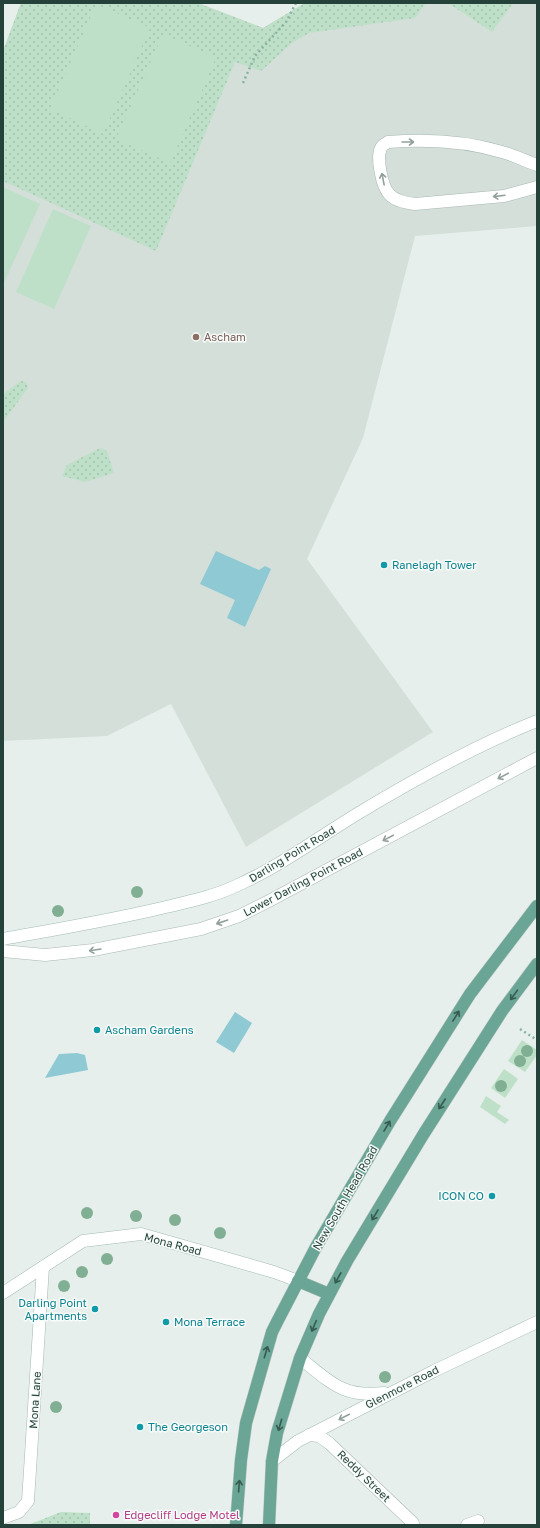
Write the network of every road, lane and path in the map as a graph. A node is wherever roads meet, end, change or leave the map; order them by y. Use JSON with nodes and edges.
{"nodes":[{"id":1,"x":296,"y":3,"type":"edge"},
{"id":2,"x":244,"y":83,"type":"dead end"},
{"id":3,"x":537,"y":165,"type":"edge"},
{"id":4,"x":537,"y":187,"type":"edge"},
{"id":5,"x":537,"y":721,"type":"edge"},
{"id":6,"x":537,"y":758,"type":"edge"},
{"id":7,"x":537,"y":906,"type":"edge"},
{"id":8,"x":3,"y":939,"type":"edge"},
{"id":9,"x":3,"y":951,"type":"edge"},
{"id":10,"x":537,"y":964,"type":"edge"},
{"id":11,"x":520,"y":1029,"type":"dead end"},
{"id":12,"x":537,"y":1040,"type":"edge"},
{"id":13,"x":43,"y":1267,"type":"junction"},
{"id":14,"x":298,"y":1282,"type":"junction"},
{"id":15,"x":3,"y":1294,"type":"edge"},
{"id":16,"x":329,"y":1294,"type":"junction"},
{"id":17,"x":537,"y":1322,"type":"edge"},
{"id":18,"x":300,"y":1358,"type":"junction"},
{"id":19,"x":391,"y":1392,"type":"junction"},
{"id":20,"x":309,"y":1435,"type":"junction"},
{"id":21,"x":272,"y":1461,"type":"junction"},
{"id":22,"x":3,"y":1518,"type":"edge"},
{"id":23,"x":236,"y":1525,"type":"edge"},
{"id":24,"x":270,"y":1525,"type":"edge"},
{"id":25,"x":413,"y":1525,"type":"edge"}],
"edges":[{"from":1,"to":2,"type":"path"},
{"from":4,"to":3,"type":"street","one_way":true},
{"from":5,"to":8,"type":"street","name":"Darling Point Road"},
{"from":6,"to":9,"type":"street","name":"Lower Darling Point Road","one_way":true},
{"from":14,"to":7,"type":"main road","name":"New South Head Road","one_way":true},
{"from":10,"to":16,"type":"main road","one_way":true},
{"from":11,"to":12,"type":"path"},
{"from":13,"to":14,"type":"street","name":"Mona Road"},
{"from":13,"to":15,"type":"street","name":"Mona Road"},
{"from":13,"to":22,"type":"street","name":"Mona Lane"},
{"from":14,"to":16,"type":"main road","name":"Mona Road"},
{"from":23,"to":14,"type":"main road","name":"New South Head Road","one_way":true},
{"from":16,"to":18,"type":"main road","one_way":true},
{"from":17,"to":19,"type":"street","name":"Glenmore Road"},
{"from":18,"to":19,"type":"street"},
{"from":18,"to":21,"type":"main road","one_way":true},
{"from":19,"to":20,"type":"street","name":"Glenmore Road","one_way":true},
{"from":20,"to":21,"type":"street","name":"Glenmore Road"},
{"from":20,"to":25,"type":"street","name":"Reddy Street"},
{"from":21,"to":24,"type":"main road"}]}
